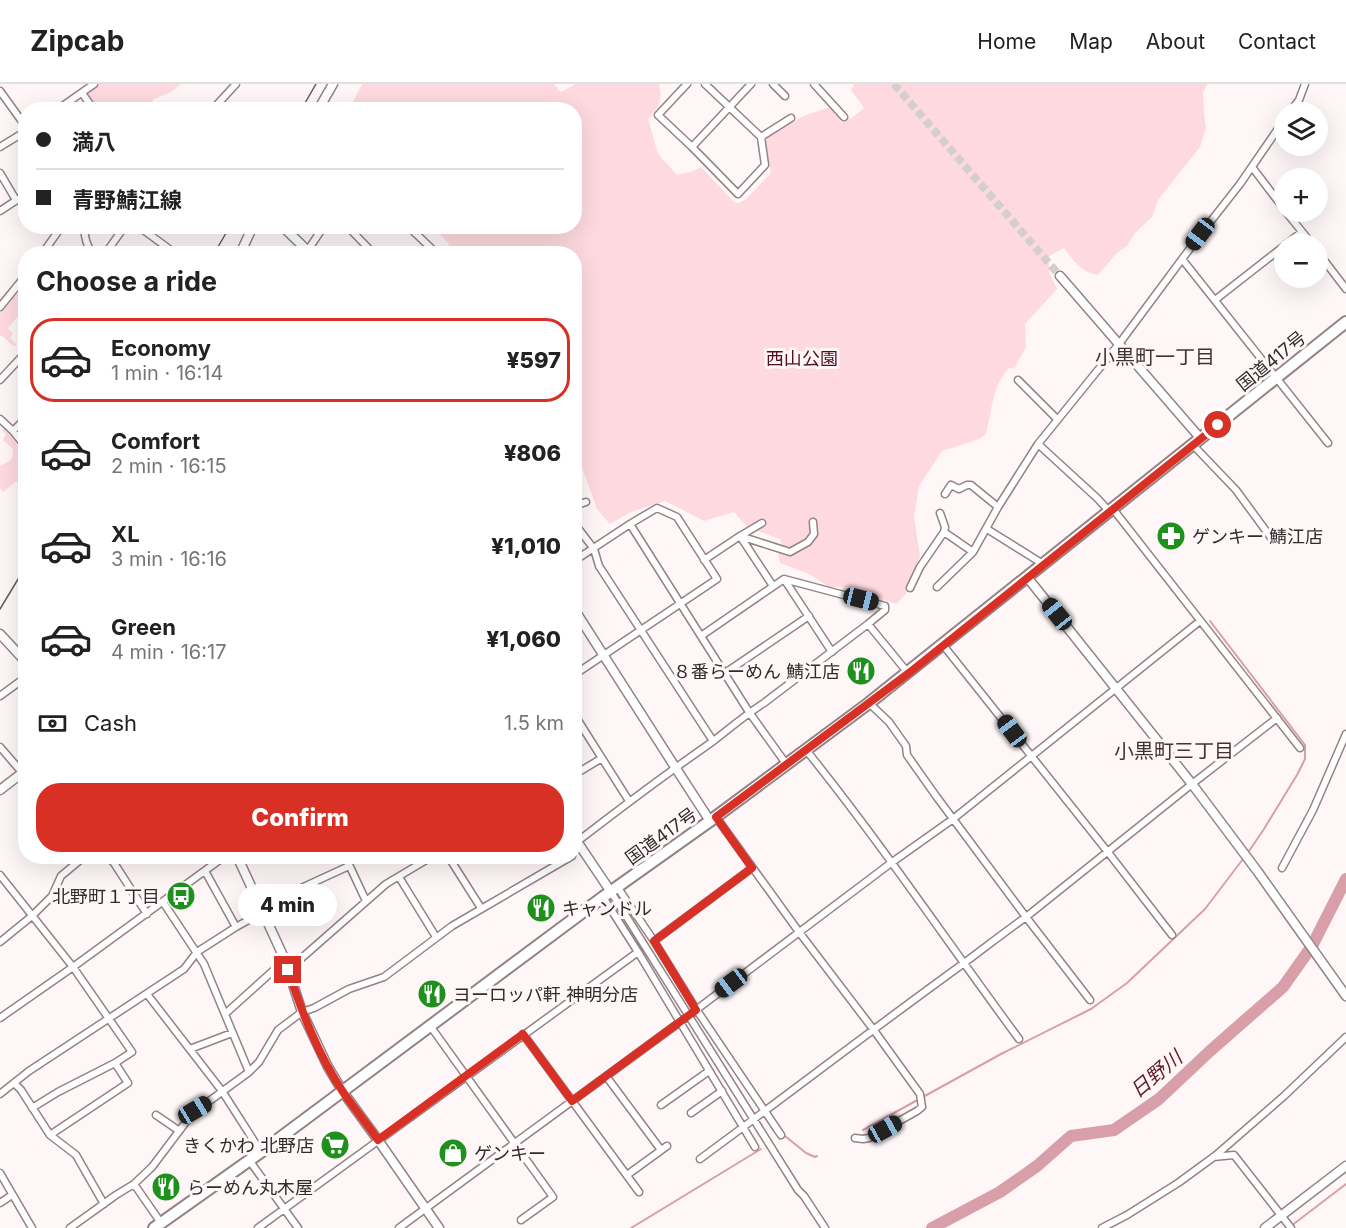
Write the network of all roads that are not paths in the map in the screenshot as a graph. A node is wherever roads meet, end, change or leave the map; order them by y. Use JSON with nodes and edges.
{"nodes":[{"id":1,"x":94,"y":84,"type":"edge"},
{"id":2,"x":236,"y":84,"type":"edge"},
{"id":3,"x":333,"y":84,"type":"edge"},
{"id":4,"x":687,"y":84,"type":"edge"},
{"id":5,"x":705,"y":84,"type":"edge"},
{"id":6,"x":751,"y":84,"type":"edge"},
{"id":7,"x":772,"y":84,"type":"edge"},
{"id":8,"x":814,"y":84,"type":"edge"},
{"id":9,"x":1304,"y":84,"type":"edge"},
{"id":10,"x":0,"y":91,"type":"edge"},
{"id":11,"x":82,"y":93,"type":"junction"},
{"id":12,"x":785,"y":96,"type":"dead end"},
{"id":13,"x":69,"y":102,"type":"edge"},
{"id":14,"x":88,"y":102,"type":"edge"},
{"id":15,"x":219,"y":102,"type":"edge"},
{"id":16,"x":323,"y":102,"type":"edge"},
{"id":17,"x":1298,"y":102,"type":"edge"},
{"id":18,"x":730,"y":107,"type":"junction"},
{"id":19,"x":18,"y":117,"type":"edge"},
{"id":20,"x":844,"y":117,"type":"dead end"},
{"id":21,"x":791,"y":118,"type":"dead end"},
{"id":22,"x":18,"y":135,"type":"edge"},
{"id":23,"x":1274,"y":135,"type":"edge"},
{"id":24,"x":761,"y":137,"type":"junction"},
{"id":25,"x":0,"y":147,"type":"edge"},
{"id":26,"x":692,"y":147,"type":"junction"},
{"id":27,"x":1252,"y":167,"type":"junction"},
{"id":28,"x":0,"y":173,"type":"edge"},
{"id":29,"x":1274,"y":196,"type":"edge"},
{"id":30,"x":16,"y":200,"type":"joint"},
{"id":31,"x":0,"y":211,"type":"edge"},
{"id":32,"x":1294,"y":222,"type":"edge"},
{"id":33,"x":1302,"y":232,"type":"joint"},
{"id":34,"x":147,"y":234,"type":"edge"},
{"id":35,"x":290,"y":234,"type":"edge"},
{"id":36,"x":355,"y":234,"type":"edge"},
{"id":37,"x":416,"y":234,"type":"edge"},
{"id":38,"x":1299,"y":234,"type":"edge"},
{"id":39,"x":161,"y":246,"type":"edge"},
{"id":40,"x":302,"y":246,"type":"edge"},
{"id":41,"x":366,"y":246,"type":"edge"},
{"id":42,"x":429,"y":246,"type":"edge"},
{"id":43,"x":1274,"y":254,"type":"edge"},
{"id":44,"x":1182,"y":259,"type":"junction"},
{"id":45,"x":1328,"y":266,"type":"edge"},
{"id":46,"x":1060,"y":276,"type":"tunnel mouth"},
{"id":47,"x":18,"y":285,"type":"edge"},
{"id":48,"x":1346,"y":289,"type":"edge"},
{"id":49,"x":1215,"y":300,"type":"junction"},
{"id":50,"x":0,"y":307,"type":"edge"},
{"id":51,"x":1346,"y":322,"type":"edge"},
{"id":52,"x":1119,"y":344,"type":"junction"},
{"id":53,"x":18,"y":359,"type":"edge"},
{"id":54,"x":1277,"y":378,"type":"junction"},
{"id":55,"x":0,"y":380,"type":"edge"},
{"id":56,"x":1018,"y":380,"type":"dead end"},
{"id":57,"x":0,"y":419,"type":"edge"},
{"id":58,"x":1057,"y":419,"type":"junction"},
{"id":59,"x":18,"y":426,"type":"edge"},
{"id":60,"x":13,"y":431,"type":"junction"},
{"id":61,"x":18,"y":437,"type":"edge"},
{"id":62,"x":1197,"y":442,"type":"junction"},
{"id":63,"x":1328,"y":443,"type":"dead end"},
{"id":64,"x":1038,"y":444,"type":"junction"},
{"id":65,"x":945,"y":494,"type":"dead end"},
{"id":66,"x":586,"y":502,"type":"dead end"},
{"id":67,"x":582,"y":503,"type":"edge"},
{"id":68,"x":998,"y":507,"type":"junction"},
{"id":69,"x":1112,"y":511,"type":"junction"},
{"id":70,"x":940,"y":513,"type":"dead end"},
{"id":71,"x":813,"y":522,"type":"dead end"},
{"id":72,"x":762,"y":523,"type":"dead end"},
{"id":73,"x":630,"y":524,"type":"junction"},
{"id":74,"x":987,"y":528,"type":"junction"},
{"id":75,"x":944,"y":532,"type":"junction"},
{"id":76,"x":582,"y":533,"type":"edge"},
{"id":77,"x":740,"y":536,"type":"junction"},
{"id":78,"x":1272,"y":539,"type":"dead end"},
{"id":79,"x":594,"y":549,"type":"junction"},
{"id":80,"x":973,"y":552,"type":"junction"},
{"id":81,"x":582,"y":556,"type":"edge"},
{"id":82,"x":704,"y":560,"type":"junction"},
{"id":83,"x":1044,"y":564,"type":"junction"},
{"id":84,"x":1027,"y":577,"type":"junction"},
{"id":85,"x":784,"y":579,"type":"junction"},
{"id":86,"x":773,"y":586,"type":"junction"},
{"id":87,"x":937,"y":587,"type":"dead end"},
{"id":88,"x":910,"y":588,"type":"dead end"},
{"id":89,"x":680,"y":603,"type":"junction"},
{"id":90,"x":809,"y":616,"type":"junction"},
{"id":91,"x":582,"y":621,"type":"edge"},
{"id":92,"x":1200,"y":621,"type":"junction"},
{"id":93,"x":868,"y":624,"type":"junction"},
{"id":94,"x":642,"y":630,"type":"junction"},
{"id":95,"x":0,"y":634,"type":"edge"},
{"id":96,"x":701,"y":636,"type":"junction"},
{"id":97,"x":943,"y":645,"type":"junction"},
{"id":98,"x":832,"y":652,"type":"junction"},
{"id":99,"x":18,"y":653,"type":"edge"},
{"id":100,"x":604,"y":654,"type":"junction"},
{"id":101,"x":582,"y":669,"type":"edge"},
{"id":102,"x":725,"y":672,"type":"junction"},
{"id":103,"x":909,"y":673,"type":"junction"},
{"id":104,"x":18,"y":682,"type":"edge"},
{"id":105,"x":1116,"y":687,"type":"junction"},
{"id":106,"x":0,"y":696,"type":"edge"},
{"id":107,"x":869,"y":703,"type":"junction"},
{"id":108,"x":749,"y":712,"type":"junction"},
{"id":109,"x":1277,"y":718,"type":"junction"},
{"id":110,"x":582,"y":727,"type":"edge"},
{"id":111,"x":1346,"y":734,"type":"edge"},
{"id":112,"x":713,"y":741,"type":"junction"},
{"id":113,"x":0,"y":747,"type":"edge"},
{"id":114,"x":1299,"y":748,"type":"dead end"},
{"id":115,"x":806,"y":750,"type":"junction"},
{"id":116,"x":1031,"y":756,"type":"junction"},
{"id":117,"x":602,"y":758,"type":"junction"},
{"id":118,"x":787,"y":765,"type":"junction"},
{"id":119,"x":18,"y":766,"type":"edge"},
{"id":120,"x":675,"y":767,"type":"junction"},
{"id":121,"x":582,"y":770,"type":"edge"},
{"id":122,"x":18,"y":777,"type":"edge"},
{"id":123,"x":1192,"y":784,"type":"junction"},
{"id":124,"x":0,"y":790,"type":"edge"},
{"id":125,"x":630,"y":801,"type":"junction"},
{"id":126,"x":713,"y":819,"type":"junction"},
{"id":127,"x":953,"y":819,"type":"junction"},
{"id":128,"x":582,"y":835,"type":"edge"},
{"id":129,"x":583,"y":850,"type":"edge"},
{"id":130,"x":1107,"y":851,"type":"junction"},
{"id":131,"x":891,"y":862,"type":"junction"},
{"id":132,"x":76,"y":864,"type":"edge"},
{"id":133,"x":115,"y":864,"type":"edge"},
{"id":134,"x":214,"y":864,"type":"edge"},
{"id":135,"x":241,"y":864,"type":"edge"},
{"id":136,"x":343,"y":864,"type":"edge"},
{"id":137,"x":348,"y":864,"type":"edge"},
{"id":138,"x":420,"y":864,"type":"edge"},
{"id":139,"x":453,"y":864,"type":"edge"},
{"id":140,"x":559,"y":864,"type":"edge"},
{"id":141,"x":752,"y":868,"type":"junction"},
{"id":142,"x":1282,"y":868,"type":"dead end"},
{"id":143,"x":205,"y":871,"type":"junction"},
{"id":144,"x":0,"y":875,"type":"edge"},
{"id":145,"x":399,"y":877,"type":"junction"},
{"id":146,"x":611,"y":892,"type":"junction"},
{"id":147,"x":366,"y":901,"type":"junction"},
{"id":148,"x":162,"y":902,"type":"junction"},
{"id":149,"x":481,"y":908,"type":"junction"},
{"id":150,"x":263,"y":910,"type":"junction"},
{"id":151,"x":147,"y":914,"type":"junction"},
{"id":152,"x":32,"y":916,"type":"junction"},
{"id":153,"x":1026,"y":917,"type":"junction"},
{"id":154,"x":236,"y":927,"type":"junction"},
{"id":155,"x":798,"y":932,"type":"junction"},
{"id":156,"x":1172,"y":935,"type":"dead end"},
{"id":157,"x":436,"y":937,"type":"junction"},
{"id":158,"x":654,"y":941,"type":"junction"},
{"id":159,"x":0,"y":942,"type":"edge"},
{"id":160,"x":197,"y":952,"type":"junction"},
{"id":161,"x":638,"y":952,"type":"junction"},
{"id":162,"x":285,"y":960,"type":"junction"},
{"id":163,"x":963,"y":964,"type":"junction"},
{"id":164,"x":73,"y":967,"type":"junction"},
{"id":165,"x":288,"y":970,"type":"junction"},
{"id":166,"x":147,"y":994,"type":"junction"},
{"id":167,"x":1346,"y":996,"type":"edge"},
{"id":168,"x":1090,"y":1000,"type":"dead end"},
{"id":169,"x":696,"y":1010,"type":"junction"},
{"id":170,"x":302,"y":1012,"type":"junction"},
{"id":171,"x":225,"y":1014,"type":"junction"},
{"id":172,"x":689,"y":1015,"type":"junction"},
{"id":173,"x":0,"y":1017,"type":"edge"},
{"id":174,"x":109,"y":1019,"type":"junction"},
{"id":175,"x":680,"y":1022,"type":"junction"},
{"id":176,"x":430,"y":1027,"type":"junction"},
{"id":177,"x":873,"y":1029,"type":"junction"},
{"id":178,"x":232,"y":1033,"type":"junction"},
{"id":179,"x":523,"y":1034,"type":"junction"},
{"id":180,"x":1346,"y":1037,"type":"edge"},
{"id":181,"x":1019,"y":1039,"type":"dead end"},
{"id":182,"x":190,"y":1049,"type":"junction"},
{"id":183,"x":115,"y":1063,"type":"junction"},
{"id":184,"x":709,"y":1071,"type":"junction"},
{"id":185,"x":249,"y":1072,"type":"junction"},
{"id":186,"x":465,"y":1076,"type":"junction"},
{"id":187,"x":606,"y":1076,"type":"junction"},
{"id":188,"x":15,"y":1084,"type":"junction"},
{"id":189,"x":222,"y":1091,"type":"junction"},
{"id":190,"x":722,"y":1091,"type":"junction"},
{"id":191,"x":343,"y":1092,"type":"junction"},
{"id":192,"x":0,"y":1094,"type":"edge"},
{"id":193,"x":572,"y":1101,"type":"junction"},
{"id":194,"x":661,"y":1105,"type":"dead end"},
{"id":195,"x":32,"y":1108,"type":"junction"},
{"id":196,"x":765,"y":1110,"type":"junction"},
{"id":197,"x":691,"y":1113,"type":"dead end"},
{"id":198,"x":156,"y":1115,"type":"dead end"},
{"id":199,"x":754,"y":1119,"type":"junction"},
{"id":200,"x":743,"y":1128,"type":"junction"},
{"id":201,"x":178,"y":1131,"type":"junction"},
{"id":202,"x":50,"y":1135,"type":"junction"},
{"id":203,"x":781,"y":1135,"type":"dead end"},
{"id":204,"x":855,"y":1138,"type":"dead end"},
{"id":205,"x":378,"y":1140,"type":"junction"},
{"id":206,"x":514,"y":1143,"type":"junction"},
{"id":207,"x":755,"y":1147,"type":"dead end"},
{"id":208,"x":261,"y":1152,"type":"junction"},
{"id":209,"x":1213,"y":1157,"type":"junction"},
{"id":210,"x":249,"y":1160,"type":"junction"},
{"id":211,"x":700,"y":1160,"type":"dead end"},
{"id":212,"x":1346,"y":1166,"type":"edge"},
{"id":213,"x":0,"y":1173,"type":"edge"},
{"id":214,"x":627,"y":1175,"type":"junction"},
{"id":215,"x":134,"y":1184,"type":"junction"},
{"id":216,"x":639,"y":1191,"type":"dead end"},
{"id":217,"x":12,"y":1195,"type":"junction"},
{"id":218,"x":0,"y":1203,"type":"edge"},
{"id":219,"x":104,"y":1204,"type":"junction"},
{"id":220,"x":426,"y":1208,"type":"junction"},
{"id":221,"x":284,"y":1209,"type":"junction"},
{"id":222,"x":1281,"y":1216,"type":"junction"},
{"id":223,"x":522,"y":1220,"type":"dead end"},
{"id":224,"x":158,"y":1225,"type":"edge"},
{"id":225,"x":32,"y":1228,"type":"edge"},
{"id":226,"x":70,"y":1228,"type":"edge"},
{"id":227,"x":258,"y":1228,"type":"edge"},
{"id":228,"x":298,"y":1228,"type":"edge"},
{"id":229,"x":399,"y":1228,"type":"edge"},
{"id":230,"x":439,"y":1228,"type":"edge"},
{"id":231,"x":825,"y":1228,"type":"edge"},
{"id":232,"x":1102,"y":1228,"type":"edge"},
{"id":233,"x":1265,"y":1228,"type":"edge"},
{"id":234,"x":1291,"y":1228,"type":"edge"}],
"edges":[{"from":1,"to":11,"type":"street"},
{"from":2,"to":15,"type":"street"},
{"from":3,"to":16,"type":"street"},
{"from":4,"to":26,"type":"street"},
{"from":5,"to":18,"type":"street"},
{"from":6,"to":18,"type":"street"},
{"from":7,"to":12,"type":"street"},
{"from":8,"to":20,"type":"street"},
{"from":9,"to":17,"type":"street"},
{"from":10,"to":19,"type":"street"},
{"from":11,"to":13,"type":"street"},
{"from":11,"to":14,"type":"street"},
{"from":18,"to":24,"type":"street"},
{"from":18,"to":26,"type":"street"},
{"from":21,"to":24,"type":"street"},
{"from":22,"to":25,"type":"street"},
{"from":23,"to":27,"type":"street"},
{"from":24,"to":26,"type":"street"},
{"from":27,"to":29,"type":"street"},
{"from":27,"to":44,"type":"street"},
{"from":28,"to":30,"type":"street"},
{"from":30,"to":31,"type":"street"},
{"from":32,"to":33,"type":"street"},
{"from":33,"to":38,"type":"street"},
{"from":34,"to":39,"type":"street"},
{"from":35,"to":40,"type":"street"},
{"from":36,"to":41,"type":"street"},
{"from":37,"to":42,"type":"street"},
{"from":43,"to":49,"type":"street"},
{"from":44,"to":49,"type":"street"},
{"from":44,"to":52,"type":"street"},
{"from":45,"to":48,"type":"street"},
{"from":46,"to":52,"type":"street"},
{"from":47,"to":50,"type":"street"},
{"from":49,"to":54,"type":"street"},
{"from":51,"to":54,"type":"highway","name":"国道417号"},
{"from":52,"to":58,"type":"street"},
{"from":52,"to":62,"type":"street"},
{"from":53,"to":55,"type":"street"},
{"from":54,"to":62,"type":"highway","name":"国道417号"},
{"from":54,"to":63,"type":"street"},
{"from":56,"to":58,"type":"street"},
{"from":57,"to":60,"type":"street"},
{"from":58,"to":64,"type":"street"},
{"from":59,"to":60,"type":"street"},
{"from":60,"to":61,"type":"street"},
{"from":62,"to":69,"type":"highway","name":"国道417号"},
{"from":62,"to":78,"type":"street"},
{"from":64,"to":68,"type":"street"},
{"from":64,"to":69,"type":"street"},
{"from":65,"to":68,"type":"street"},
{"from":66,"to":67,"type":"street"},
{"from":68,"to":74,"type":"street"},
{"from":69,"to":83,"type":"highway","name":"国道417号"},
{"from":69,"to":92,"type":"street"},
{"from":70,"to":75,"type":"street"},
{"from":71,"to":77,"type":"street"},
{"from":72,"to":77,"type":"street"},
{"from":73,"to":79,"type":"street"},
{"from":73,"to":82,"type":"street"},
{"from":73,"to":89,"type":"street"},
{"from":74,"to":80,"type":"street"},
{"from":74,"to":83,"type":"street"},
{"from":75,"to":80,"type":"street"},
{"from":75,"to":88,"type":"street"},
{"from":76,"to":79,"type":"street"},
{"from":77,"to":82,"type":"street"},
{"from":77,"to":86,"type":"street"},
{"from":79,"to":81,"type":"street"},
{"from":79,"to":94,"type":"street"},
{"from":80,"to":87,"type":"street"},
{"from":82,"to":89,"type":"street"},
{"from":83,"to":84,"type":"highway","name":"国道417号"},
{"from":84,"to":97,"type":"highway","name":"国道417号"},
{"from":84,"to":105,"type":"street"},
{"from":85,"to":86,"type":"street"},
{"from":85,"to":90,"type":"street"},
{"from":85,"to":93,"type":"street"},
{"from":86,"to":96,"type":"street"},
{"from":89,"to":94,"type":"street"},
{"from":89,"to":96,"type":"street"},
{"from":90,"to":98,"type":"street"},
{"from":90,"to":102,"type":"street"},
{"from":91,"to":100,"type":"street"},
{"from":92,"to":105,"type":"street"},
{"from":92,"to":109,"type":"street"},
{"from":93,"to":98,"type":"street"},
{"from":93,"to":103,"type":"street"},
{"from":94,"to":100,"type":"street"},
{"from":94,"to":112,"type":"street"},
{"from":95,"to":99,"type":"street"},
{"from":96,"to":102,"type":"street"},
{"from":97,"to":103,"type":"highway","name":"国道417号"},
{"from":97,"to":116,"type":"street"},
{"from":98,"to":108,"type":"street"},
{"from":100,"to":101,"type":"street"},
{"from":100,"to":120,"type":"street"},
{"from":102,"to":108,"type":"street"},
{"from":103,"to":107,"type":"highway","name":"国道417号"},
{"from":104,"to":106,"type":"street"},
{"from":105,"to":116,"type":"street"},
{"from":105,"to":123,"type":"street"},
{"from":107,"to":115,"type":"highway","name":"国道417号"},
{"from":107,"to":127,"type":"street"},
{"from":108,"to":112,"type":"street"},
{"from":108,"to":118,"type":"street"},
{"from":109,"to":114,"type":"street"},
{"from":109,"to":123,"type":"street"},
{"from":110,"to":117,"type":"street"},
{"from":111,"to":142,"type":"street"},
{"from":112,"to":120,"type":"street"},
{"from":113,"to":119,"type":"street"},
{"from":115,"to":118,"type":"highway","name":"国道417号"},
{"from":115,"to":131,"type":"street"},
{"from":116,"to":127,"type":"street"},
{"from":116,"to":130,"type":"street"},
{"from":117,"to":121,"type":"street"},
{"from":117,"to":125,"type":"street"},
{"from":118,"to":126,"type":"highway","name":"国道417号"},
{"from":120,"to":125,"type":"street"},
{"from":120,"to":126,"type":"street"},
{"from":122,"to":124,"type":"street"},
{"from":123,"to":130,"type":"street"},
{"from":123,"to":167,"type":"street"},
{"from":125,"to":128,"type":"street"},
{"from":126,"to":141,"type":"street"},
{"from":126,"to":146,"type":"highway","name":"国道417号"},
{"from":127,"to":131,"type":"street"},
{"from":127,"to":153,"type":"street"},
{"from":129,"to":146,"type":"street"},
{"from":130,"to":153,"type":"street"},
{"from":130,"to":156,"type":"street"},
{"from":131,"to":155,"type":"street"},
{"from":131,"to":163,"type":"street"},
{"from":132,"to":152,"type":"street"},
{"from":133,"to":151,"type":"street"},
{"from":134,"to":143,"type":"street"},
{"from":135,"to":150,"type":"street"},
{"from":136,"to":150,"type":"street"},
{"from":137,"to":147,"type":"street"},
{"from":138,"to":145,"type":"street"},
{"from":139,"to":149,"type":"street"},
{"from":140,"to":149,"type":"street"},
{"from":141,"to":155,"type":"street"},
{"from":141,"to":158,"type":"street"},
{"from":143,"to":148,"type":"street"},
{"from":143,"to":154,"type":"street"},
{"from":144,"to":152,"type":"street"},
{"from":145,"to":147,"type":"street"},
{"from":145,"to":157,"type":"street"},
{"from":146,"to":158,"type":"street"},
{"from":146,"to":161,"type":"street"},
{"from":146,"to":172,"type":"street"},
{"from":146,"to":176,"type":"highway","name":"国道417号"},
{"from":147,"to":165,"type":"street"},
{"from":148,"to":151,"type":"street"},
{"from":148,"to":160,"type":"street"},
{"from":149,"to":157,"type":"street"},
{"from":150,"to":154,"type":"street"},
{"from":150,"to":162,"type":"street"},
{"from":151,"to":164,"type":"street"},
{"from":152,"to":159,"type":"street"},
{"from":152,"to":164,"type":"street"},
{"from":153,"to":163,"type":"street"},
{"from":153,"to":168,"type":"street"},
{"from":154,"to":160,"type":"street"},
{"from":155,"to":169,"type":"street"},
{"from":155,"to":177,"type":"street"},
{"from":157,"to":170,"type":"street"},
{"from":158,"to":169,"type":"street"},
{"from":160,"to":166,"type":"street"},
{"from":160,"to":171,"type":"street"},
{"from":161,"to":175,"type":"street"},
{"from":161,"to":179,"type":"street"},
{"from":162,"to":165,"type":"street"},
{"from":162,"to":171,"type":"street"},
{"from":163,"to":177,"type":"street"},
{"from":163,"to":181,"type":"street"},
{"from":164,"to":173,"type":"street"},
{"from":164,"to":174,"type":"street"},
{"from":165,"to":170,"type":"street"},
{"from":166,"to":174,"type":"street"},
{"from":166,"to":182,"type":"street"},
{"from":169,"to":172,"type":"street"},
{"from":169,"to":196,"type":"street"},
{"from":170,"to":185,"type":"street"},
{"from":170,"to":191,"type":"street"},
{"from":171,"to":178,"type":"street"},
{"from":172,"to":175,"type":"street"},
{"from":172,"to":199,"type":"street"},
{"from":174,"to":183,"type":"street"},
{"from":174,"to":188,"type":"street"},
{"from":175,"to":184,"type":"street"},
{"from":175,"to":187,"type":"street"},
{"from":176,"to":186,"type":"street"},
{"from":176,"to":191,"type":"highway","name":"国道417号"},
{"from":177,"to":196,"type":"street"},
{"from":177,"to":204,"type":"street"},
{"from":178,"to":182,"type":"street"},
{"from":178,"to":185,"type":"street"},
{"from":179,"to":186,"type":"street"},
{"from":179,"to":193,"type":"street"},
{"from":180,"to":209,"type":"street"},
{"from":182,"to":189,"type":"street"},
{"from":183,"to":195,"type":"street"},
{"from":183,"to":202,"type":"street"},
{"from":184,"to":190,"type":"street"},
{"from":184,"to":194,"type":"street"},
{"from":185,"to":189,"type":"street"},
{"from":186,"to":205,"type":"street"},
{"from":186,"to":206,"type":"street"},
{"from":187,"to":193,"type":"street"},
{"from":187,"to":214,"type":"street"},
{"from":188,"to":192,"type":"street"},
{"from":188,"to":195,"type":"street"},
{"from":189,"to":201,"type":"street"},
{"from":189,"to":208,"type":"street"},
{"from":190,"to":197,"type":"street"},
{"from":190,"to":200,"type":"street"},
{"from":191,"to":205,"type":"street"},
{"from":191,"to":208,"type":"highway","name":"国道417号"},
{"from":193,"to":206,"type":"street"},
{"from":193,"to":214,"type":"street"},
{"from":195,"to":202,"type":"street"},
{"from":196,"to":199,"type":"street"},
{"from":196,"to":203,"type":"street"},
{"from":198,"to":201,"type":"street"},
{"from":199,"to":200,"type":"street"},
{"from":199,"to":231,"type":"street"},
{"from":200,"to":207,"type":"street"},
{"from":200,"to":211,"type":"street"},
{"from":201,"to":215,"type":"street"},
{"from":202,"to":219,"type":"street"},
{"from":205,"to":220,"type":"street"},
{"from":205,"to":221,"type":"street"},
{"from":206,"to":220,"type":"street"},
{"from":206,"to":223,"type":"street"},
{"from":208,"to":210,"type":"highway","name":"国道417号"},
{"from":209,"to":222,"type":"street"},
{"from":209,"to":232,"type":"street"},
{"from":210,"to":221,"type":"street"},
{"from":210,"to":224,"type":"highway","name":"国道417号"},
{"from":212,"to":222,"type":"street"},
{"from":213,"to":217,"type":"street"},
{"from":214,"to":216,"type":"street"},
{"from":215,"to":219,"type":"street"},
{"from":215,"to":224,"type":"street"},
{"from":217,"to":218,"type":"street"},
{"from":217,"to":225,"type":"street"},
{"from":219,"to":226,"type":"street"},
{"from":220,"to":229,"type":"street"},
{"from":220,"to":230,"type":"street"},
{"from":221,"to":227,"type":"street"},
{"from":221,"to":228,"type":"street"},
{"from":222,"to":233,"type":"street"},
{"from":222,"to":234,"type":"street"}]}
